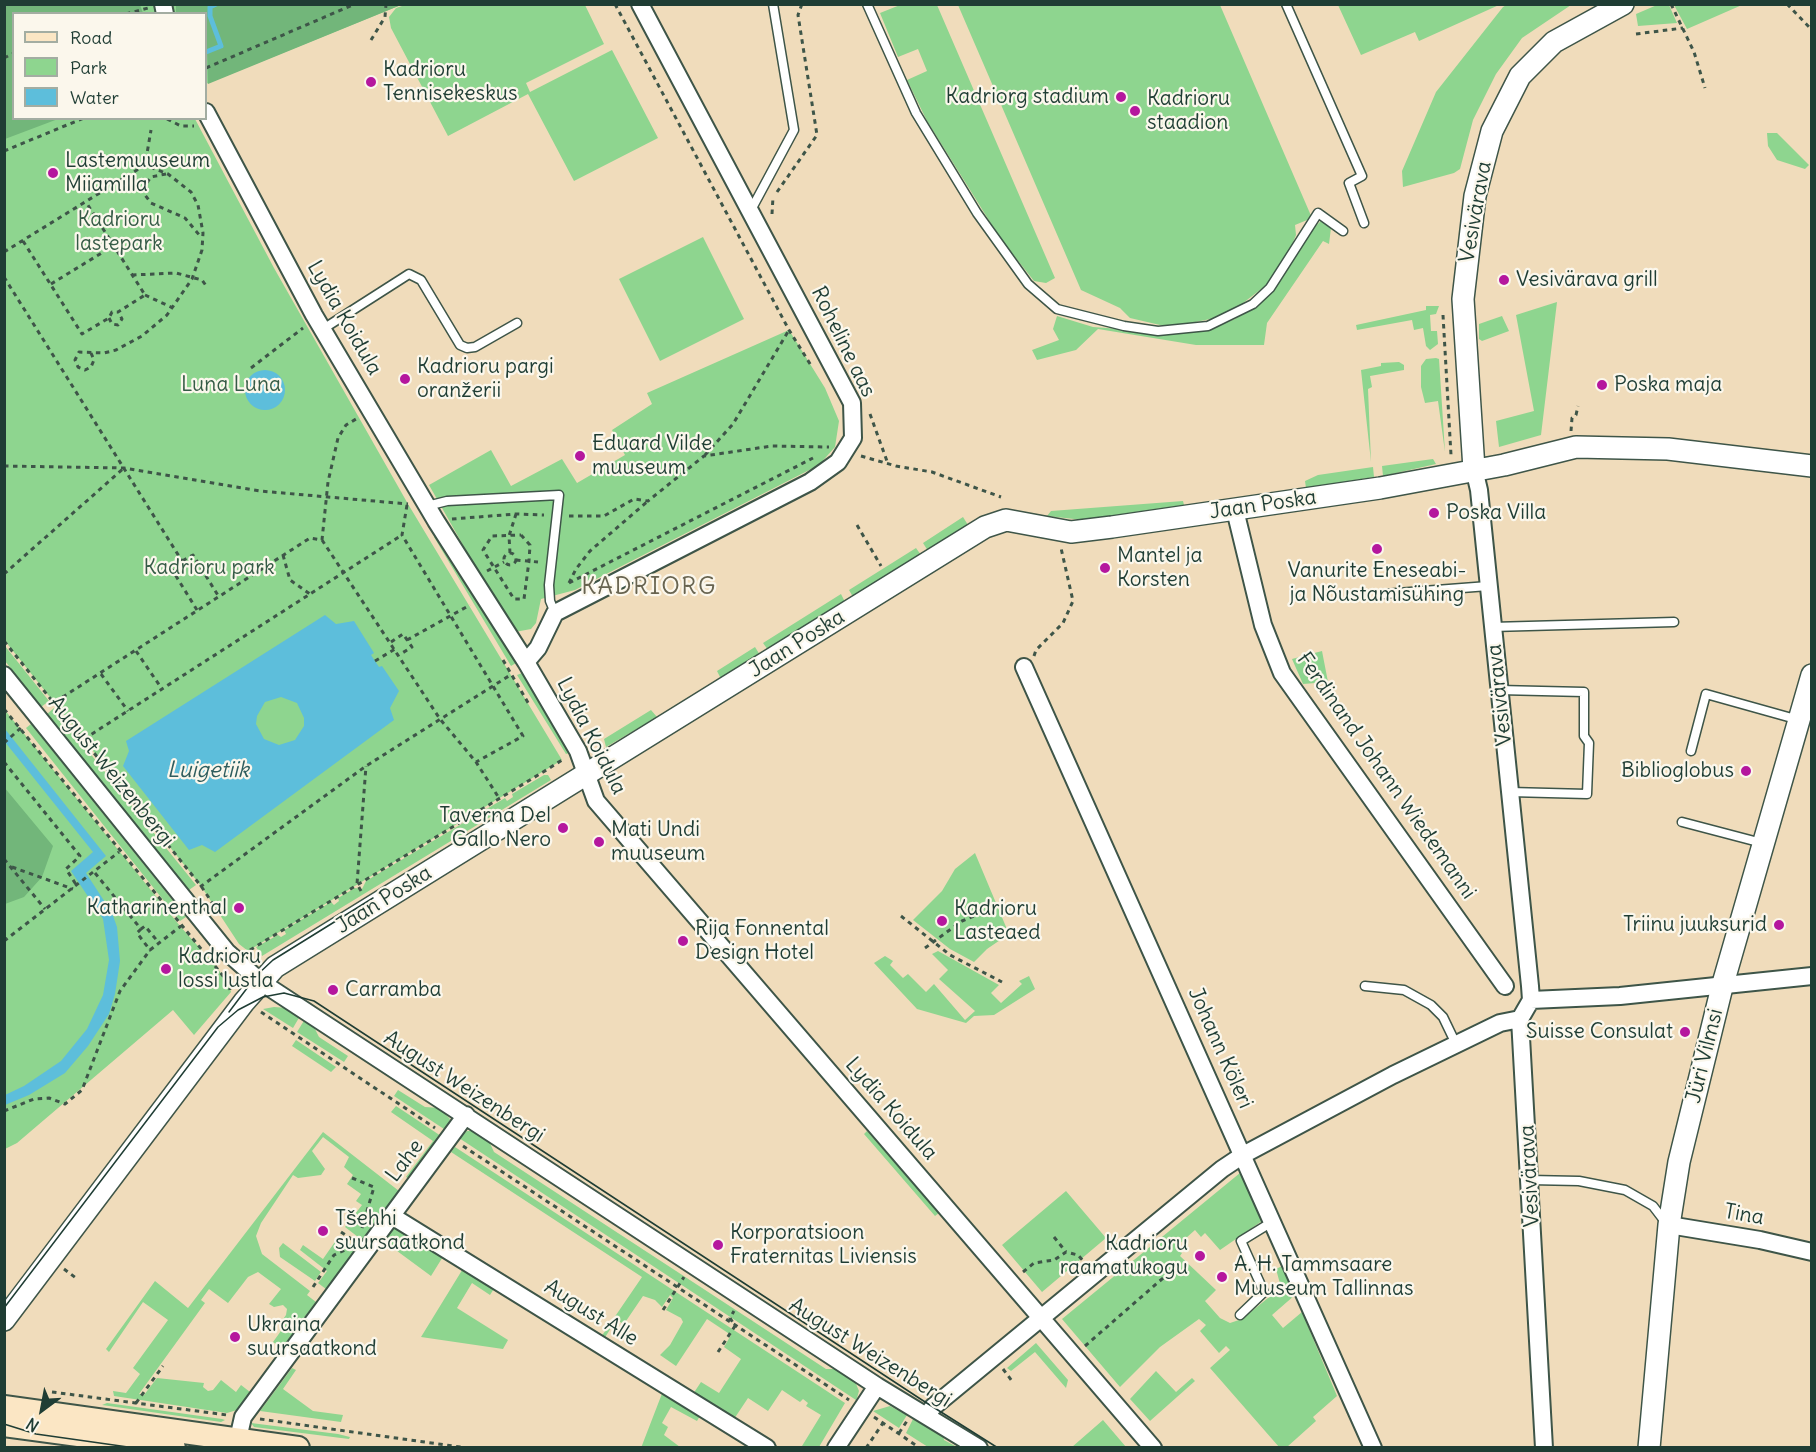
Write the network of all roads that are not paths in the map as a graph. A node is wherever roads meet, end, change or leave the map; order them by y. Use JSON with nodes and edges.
{"nodes":[{"id":1,"x":640,"y":4,"type":"edge"},
{"id":2,"x":773,"y":4,"type":"edge"},
{"id":3,"x":867,"y":4,"type":"edge"},
{"id":4,"x":1286,"y":4,"type":"edge"},
{"id":5,"x":1623,"y":4,"type":"edge"},
{"id":6,"x":203,"y":120,"type":"edge"},
{"id":7,"x":751,"y":210,"type":"junction"},
{"id":8,"x":1364,"y":223,"type":"dead end"},
{"id":9,"x":1343,"y":231,"type":"dead end"},
{"id":10,"x":517,"y":323,"type":"dead end"},
{"id":11,"x":320,"y":325,"type":"junction"},
{"id":12,"x":1812,"y":466,"type":"edge"},
{"id":13,"x":1474,"y":469,"type":"junction"},
{"id":14,"x":420,"y":510,"type":"junction"},
{"id":15,"x":1235,"y":510,"type":"junction"},
{"id":16,"x":1488,"y":586,"type":"junction"},
{"id":17,"x":1384,"y":594,"type":"dead end"},
{"id":18,"x":555,"y":613,"type":"junction"},
{"id":19,"x":1674,"y":622,"type":"dead end"},
{"id":20,"x":1492,"y":627,"type":"junction"},
{"id":21,"x":526,"y":662,"type":"junction"},
{"id":22,"x":1024,"y":667,"type":"road end"},
{"id":23,"x":4,"y":675,"type":"edge"},
{"id":24,"x":1812,"y":675,"type":"edge"},
{"id":25,"x":1499,"y":690,"type":"junction"},
{"id":26,"x":1799,"y":720,"type":"junction"},
{"id":27,"x":1691,"y":751,"type":"dead end"},
{"id":28,"x":586,"y":775,"type":"junction"},
{"id":29,"x":1510,"y":792,"type":"junction"},
{"id":30,"x":1682,"y":822,"type":"dead end"},
{"id":31,"x":1765,"y":844,"type":"junction"},
{"id":32,"x":1812,"y":976,"type":"edge"},
{"id":33,"x":255,"y":978,"type":"junction"},
{"id":34,"x":1365,"y":986,"type":"dead end"},
{"id":35,"x":1505,"y":986,"type":"dead end"},
{"id":36,"x":1722,"y":987,"type":"junction"},
{"id":37,"x":1531,"y":1000,"type":"junction"},
{"id":38,"x":1520,"y":1019,"type":"junction"},
{"id":39,"x":1456,"y":1044,"type":"junction"},
{"id":40,"x":466,"y":1115,"type":"junction"},
{"id":41,"x":1243,"y":1155,"type":"junction"},
{"id":42,"x":1530,"y":1180,"type":"junction"},
{"id":43,"x":392,"y":1216,"type":"junction"},
{"id":44,"x":1272,"y":1222,"type":"junction"},
{"id":45,"x":1669,"y":1225,"type":"junction"},
{"id":46,"x":1812,"y":1252,"type":"edge"},
{"id":47,"x":1240,"y":1315,"type":"dead end"},
{"id":48,"x":1041,"y":1317,"type":"junction"},
{"id":49,"x":4,"y":1320,"type":"edge"},
{"id":50,"x":877,"y":1386,"type":"junction"},
{"id":51,"x":6,"y":1410,"type":"edge"},
{"id":52,"x":919,"y":1416,"type":"junction"},
{"id":53,"x":238,"y":1439,"type":"junction"},
{"id":54,"x":174,"y":1448,"type":"edge"},
{"id":55,"x":298,"y":1448,"type":"edge"},
{"id":56,"x":767,"y":1448,"type":"edge"},
{"id":57,"x":836,"y":1448,"type":"edge"},
{"id":58,"x":979,"y":1448,"type":"edge"},
{"id":59,"x":1153,"y":1448,"type":"edge"},
{"id":60,"x":1373,"y":1448,"type":"edge"},
{"id":61,"x":1544,"y":1448,"type":"edge"},
{"id":62,"x":1649,"y":1448,"type":"edge"}],
"edges":[{"from":1,"to":7,"type":"street","name":"Roheline aas"},
{"from":2,"to":7,"type":"lane"},
{"from":3,"to":9,"type":"lane"},
{"from":4,"to":8,"type":"lane"},
{"from":5,"to":13,"type":"street","name":"Vesivärava"},
{"from":6,"to":11,"type":"street","name":"Lydia Koidula"},
{"from":7,"to":18,"type":"street","name":"Roheline aas"},
{"from":10,"to":11,"type":"lane"},
{"from":11,"to":14,"type":"street","name":"Lydia Koidula"},
{"from":12,"to":13,"type":"street","name":"Jaan Poska"},
{"from":13,"to":15,"type":"street","name":"Jaan Poska"},
{"from":13,"to":16,"type":"street","name":"Vesivärava"},
{"from":14,"to":18,"type":"lane"},
{"from":14,"to":21,"type":"street","name":"Lydia Koidula"},
{"from":15,"to":28,"type":"street","name":"Jaan Poska"},
{"from":15,"to":35,"type":"street","name":"Ferdinand Johann Wiedemanni"},
{"from":16,"to":17,"type":"lane"},
{"from":16,"to":20,"type":"street","name":"Vesivärava"},
{"from":18,"to":21,"type":"street"},
{"from":19,"to":20,"type":"lane"},
{"from":20,"to":25,"type":"street","name":"Vesivärava"},
{"from":21,"to":28,"type":"street","name":"Lydia Koidula"},
{"from":22,"to":41,"type":"street","name":"Johann Köleri"},
{"from":23,"to":33,"type":"street","name":"August Weizenbergi"},
{"from":24,"to":26,"type":"street","name":"Jüri Vilmsi"},
{"from":25,"to":29,"type":"street","name":"Vesivärava"},
{"from":25,"to":29,"type":"lane"},
{"from":26,"to":27,"type":"lane"},
{"from":26,"to":31,"type":"street","name":"Jüri Vilmsi"},
{"from":28,"to":33,"type":"street","name":"Jaan Poska"},
{"from":28,"to":48,"type":"street","name":"Lydia Koidula"},
{"from":29,"to":37,"type":"street","name":"Vesivärava"},
{"from":30,"to":31,"type":"lane"},
{"from":31,"to":36,"type":"street","name":"Jüri Vilmsi"},
{"from":32,"to":36,"type":"street"},
{"from":33,"to":40,"type":"street","name":"August Weizenbergi"},
{"from":33,"to":49,"type":"street","name":"Jaan Poska"},
{"from":34,"to":39,"type":"lane"},
{"from":36,"to":37,"type":"street"},
{"from":36,"to":45,"type":"street","name":"Jüri Vilmsi"},
{"from":37,"to":38,"type":"street"},
{"from":38,"to":39,"type":"street"},
{"from":38,"to":42,"type":"street","name":"Vesivärava"},
{"from":39,"to":41,"type":"street"},
{"from":40,"to":43,"type":"street","name":"Lahe"},
{"from":40,"to":50,"type":"street","name":"August Weizenbergi"},
{"from":41,"to":44,"type":"street","name":"Johann Köleri"},
{"from":41,"to":48,"type":"street"},
{"from":42,"to":45,"type":"lane"},
{"from":42,"to":61,"type":"street","name":"Vesivärava"},
{"from":43,"to":53,"type":"street","name":"Lahe"},
{"from":43,"to":56,"type":"street","name":"August Alle"},
{"from":44,"to":47,"type":"lane"},
{"from":44,"to":60,"type":"street","name":"Johann Köleri"},
{"from":45,"to":46,"type":"street","name":"Tina"},
{"from":45,"to":62,"type":"street","name":"Jüri Vilmsi"},
{"from":48,"to":52,"type":"street"},
{"from":48,"to":59,"type":"street","name":"Lydia Koidula"},
{"from":50,"to":52,"type":"street","name":"August Weizenbergi"},
{"from":50,"to":57,"type":"street"},
{"from":51,"to":53,"type":"main road"},
{"from":51,"to":54,"type":"main road"},
{"from":52,"to":58,"type":"street","name":"August Weizenbergi"},
{"from":53,"to":55,"type":"main road"}]}
